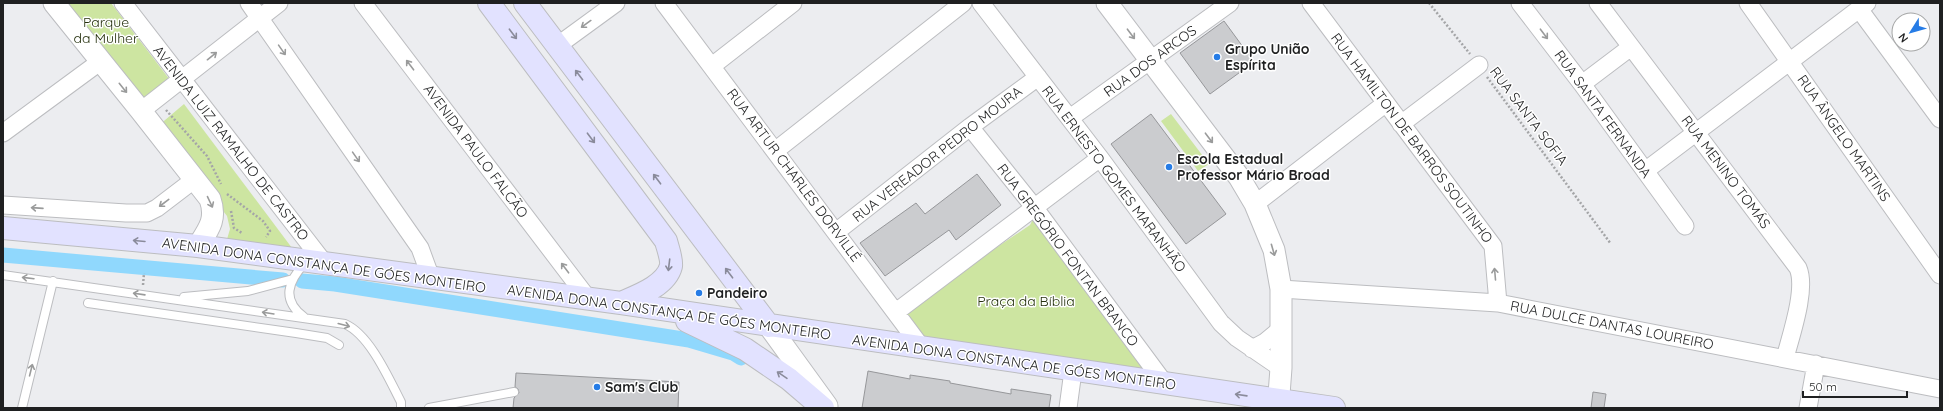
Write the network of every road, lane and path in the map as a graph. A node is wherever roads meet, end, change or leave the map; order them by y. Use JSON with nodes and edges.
{"nodes":[{"id":1,"x":54,"y":3,"type":"edge"},
{"id":2,"x":123,"y":3,"type":"edge"},
{"id":3,"x":249,"y":3,"type":"edge"},
{"id":4,"x":279,"y":3,"type":"edge"},
{"id":5,"x":363,"y":3,"type":"edge"},
{"id":6,"x":489,"y":3,"type":"edge"},
{"id":7,"x":525,"y":3,"type":"edge"},
{"id":8,"x":616,"y":3,"type":"edge"},
{"id":9,"x":664,"y":3,"type":"edge"},
{"id":10,"x":793,"y":3,"type":"edge"},
{"id":11,"x":963,"y":3,"type":"edge"},
{"id":12,"x":982,"y":3,"type":"edge"},
{"id":13,"x":1107,"y":3,"type":"edge"},
{"id":14,"x":1230,"y":3,"type":"edge"},
{"id":15,"x":1311,"y":3,"type":"edge"},
{"id":16,"x":1429,"y":3,"type":"edge"},
{"id":17,"x":1520,"y":3,"type":"edge"},
{"id":18,"x":1598,"y":3,"type":"edge"},
{"id":19,"x":1748,"y":3,"type":"edge"},
{"id":20,"x":1863,"y":6,"type":"edge"},
{"id":21,"x":260,"y":18,"type":"junction"},
{"id":22,"x":557,"y":46,"type":"junction"},
{"id":23,"x":1631,"y":47,"type":"junction"},
{"id":24,"x":1151,"y":60,"type":"junction"},
{"id":25,"x":1790,"y":60,"type":"junction"},
{"id":26,"x":101,"y":61,"type":"junction"},
{"id":27,"x":712,"y":66,"type":"junction"},
{"id":28,"x":1479,"y":66,"type":"junction"},
{"id":29,"x":1038,"y":77,"type":"junction"},
{"id":30,"x":182,"y":80,"type":"junction"},
{"id":31,"x":1582,"y":84,"type":"junction"},
{"id":32,"x":1386,"y":103,"type":"junction"},
{"id":33,"x":142,"y":111,"type":"junction"},
{"id":34,"x":1070,"y":118,"type":"junction"},
{"id":35,"x":1940,"y":119,"type":"edge"},
{"id":36,"x":1401,"y":124,"type":"junction"},
{"id":37,"x":970,"y":127,"type":"junction"},
{"id":38,"x":3,"y":133,"type":"edge"},
{"id":39,"x":1696,"y":134,"type":"junction"},
{"id":40,"x":775,"y":151,"type":"junction"},
{"id":41,"x":1100,"y":158,"type":"junction"},
{"id":42,"x":1646,"y":171,"type":"junction"},
{"id":43,"x":195,"y":179,"type":"junction"},
{"id":44,"x":229,"y":201,"type":"dead end"},
{"id":45,"x":1255,"y":204,"type":"junction"},
{"id":46,"x":3,"y":205,"type":"edge"},
{"id":47,"x":1034,"y":206,"type":"junction"},
{"id":48,"x":230,"y":208,"type":"dead end"},
{"id":49,"x":680,"y":210,"type":"junction"},
{"id":50,"x":1685,"y":226,"type":"dead end"},
{"id":51,"x":3,"y":228,"type":"edge"},
{"id":52,"x":658,"y":229,"type":"junction"},
{"id":53,"x":836,"y":232,"type":"junction"},
{"id":54,"x":246,"y":234,"type":"dead end"},
{"id":55,"x":264,"y":238,"type":"dead end"},
{"id":56,"x":1611,"y":244,"type":"dead end"},
{"id":57,"x":198,"y":246,"type":"junction"},
{"id":58,"x":316,"y":262,"type":"junction"},
{"id":59,"x":144,"y":273,"type":"dead end"},
{"id":60,"x":3,"y":275,"type":"edge"},
{"id":61,"x":1940,"y":275,"type":"edge"},
{"id":62,"x":431,"y":278,"type":"junction"},
{"id":63,"x":293,"y":279,"type":"junction"},
{"id":64,"x":53,"y":281,"type":"junction"},
{"id":65,"x":143,"y":285,"type":"dead end"},
{"id":66,"x":1281,"y":289,"type":"junction"},
{"id":67,"x":173,"y":298,"type":"junction"},
{"id":68,"x":589,"y":300,"type":"junction"},
{"id":69,"x":88,"y":303,"type":"dead end"},
{"id":70,"x":1498,"y":303,"type":"junction"},
{"id":71,"x":621,"y":304,"type":"junction"},
{"id":72,"x":664,"y":310,"type":"junction"},
{"id":73,"x":896,"y":312,"type":"junction"},
{"id":74,"x":306,"y":319,"type":"junction"},
{"id":75,"x":769,"y":326,"type":"junction"},
{"id":76,"x":1281,"y":329,"type":"junction"},
{"id":77,"x":339,"y":345,"type":"dead end"},
{"id":78,"x":922,"y":348,"type":"junction"},
{"id":79,"x":1252,"y":349,"type":"junction"},
{"id":80,"x":1785,"y":358,"type":"junction"},
{"id":81,"x":1816,"y":364,"type":"junction"},
{"id":82,"x":1281,"y":368,"type":"junction"},
{"id":83,"x":1073,"y":371,"type":"junction"},
{"id":84,"x":1165,"y":384,"type":"junction"},
{"id":85,"x":1940,"y":389,"type":"edge"},
{"id":86,"x":514,"y":392,"type":"dead end"},
{"id":87,"x":1279,"y":404,"type":"edge"},
{"id":88,"x":22,"y":408,"type":"edge"},
{"id":89,"x":401,"y":408,"type":"edge"},
{"id":90,"x":429,"y":408,"type":"edge"},
{"id":91,"x":823,"y":408,"type":"edge"},
{"id":92,"x":829,"y":408,"type":"edge"},
{"id":93,"x":1068,"y":408,"type":"edge"},
{"id":94,"x":1334,"y":408,"type":"edge"},
{"id":95,"x":1808,"y":408,"type":"edge"}],
"edges":[{"from":1,"to":26,"type":"street"},
{"from":2,"to":30,"type":"street","name":"AVENIDA LUIZ RAMALHO DE CASTRO"},
{"from":3,"to":21,"type":"street"},
{"from":4,"to":21,"type":"street"},
{"from":68,"to":5,"type":"street","name":"AVENIDA PAULO FALCÃO","one_way":true},
{"from":6,"to":52,"type":"main road","one_way":true},
{"from":7,"to":22,"type":"main road"},
{"from":8,"to":22,"type":"street","one_way":true},
{"from":9,"to":27,"type":"street","name":"RUA ARTUR CHARLES DORVILLÉ"},
{"from":10,"to":27,"type":"street"},
{"from":11,"to":40,"type":"street"},
{"from":12,"to":29,"type":"street","name":"RUA ERNESTO GOMES MARANHÃO"},
{"from":13,"to":24,"type":"street","one_way":true},
{"from":14,"to":24,"type":"street","name":"RUA DOS ARCOS"},
{"from":15,"to":32,"type":"street","name":"RUA HAMILTON DE BARROS SOUTINHO"},
{"from":16,"to":28,"type":"path","name":"RUA SANTA SOFIA"},
{"from":17,"to":31,"type":"street","name":"RUA SANTA FERNANDA","one_way":true},
{"from":18,"to":23,"type":"street","name":"RUA MENINO TOMÁS"},
{"from":19,"to":25,"type":"street","name":"RUA ÂNGELO MARTINS"},
{"from":20,"to":25,"type":"street"},
{"from":20,"to":35,"type":"street"},
{"from":30,"to":21,"type":"street","one_way":true},
{"from":21,"to":62,"type":"street","one_way":true},
{"from":49,"to":22,"type":"main road","one_way":true},
{"from":23,"to":31,"type":"street"},
{"from":23,"to":39,"type":"street","name":"RUA MENINO TOMÁS"},
{"from":24,"to":34,"type":"street","name":"RUA DOS ARCOS"},
{"from":24,"to":45,"type":"street","one_way":true},
{"from":25,"to":39,"type":"street"},
{"from":25,"to":61,"type":"street","name":"RUA ÂNGELO MARTINS"},
{"from":26,"to":33,"type":"street","one_way":true},
{"from":26,"to":38,"type":"street"},
{"from":27,"to":40,"type":"street","name":"RUA ARTUR CHARLES DORVILLÉ"},
{"from":28,"to":36,"type":"street"},
{"from":28,"to":56,"type":"path","name":"RUA SANTA SOFIA"},
{"from":29,"to":34,"type":"street","name":"RUA ERNESTO GOMES MARANHÃO"},
{"from":29,"to":37,"type":"street","name":"RUA VEREADOR PEDRO MOURA"},
{"from":30,"to":33,"type":"street"},
{"from":30,"to":58,"type":"street","name":"AVENIDA LUIZ RAMALHO DE CASTRO"},
{"from":31,"to":42,"type":"street","name":"RUA SANTA FERNANDA"},
{"from":32,"to":36,"type":"street","name":"RUA HAMILTON DE BARROS SOUTINHO"},
{"from":32,"to":45,"type":"street"},
{"from":33,"to":43,"type":"street"},
{"from":34,"to":41,"type":"street","name":"RUA ERNESTO GOMES MARANHÃO"},
{"from":70,"to":36,"type":"street","name":"RUA HAMILTON DE BARROS SOUTINHO","one_way":true},
{"from":37,"to":47,"type":"street","name":"RUA GREGÓRIO FONTAN BRANCO"},
{"from":37,"to":53,"type":"street","name":"RUA VEREADOR PEDRO MOURA"},
{"from":39,"to":42,"type":"street"},
{"from":39,"to":80,"type":"street","name":"RUA MENINO TOMÁS"},
{"from":40,"to":53,"type":"street","name":"RUA ARTUR CHARLES DORVILLÉ"},
{"from":41,"to":47,"type":"street"},
{"from":41,"to":79,"type":"street","name":"RUA ERNESTO GOMES MARANHÃO"},
{"from":42,"to":50,"type":"street","name":"RUA SANTA FERNANDA"},
{"from":43,"to":46,"type":"street","one_way":true},
{"from":43,"to":57,"type":"street","one_way":true},
{"from":44,"to":55,"type":"path"},
{"from":45,"to":66,"type":"street","one_way":true},
{"from":47,"to":73,"type":"street"},
{"from":47,"to":84,"type":"street","name":"RUA GREGÓRIO FONTAN BRANCO"},
{"from":48,"to":54,"type":"path"},
{"from":49,"to":52,"type":"main road"},
{"from":75,"to":49,"type":"main road","one_way":true},
{"from":57,"to":51,"type":"main road","name":"AVENIDA DONA CONSTANÇA DE GÓES MONTEIRO","one_way":true},
{"from":52,"to":71,"type":"main road","one_way":true},
{"from":53,"to":73,"type":"street","name":"RUA ARTUR CHARLES DORVILLÉ"},
{"from":57,"to":58,"type":"main road","name":"AVENIDA DONA CONSTANÇA DE GÓES MONTEIRO"},
{"from":58,"to":62,"type":"main road","name":"AVENIDA DONA CONSTANÇA DE GÓES MONTEIRO"},
{"from":58,"to":63,"type":"lane"},
{"from":59,"to":65,"type":"path"},
{"from":64,"to":60,"type":"lane","one_way":true},
{"from":62,"to":68,"type":"main road","name":"AVENIDA DONA CONSTANÇA DE GÓES MONTEIRO"},
{"from":63,"to":67,"type":"lane"},
{"from":63,"to":74,"type":"lane"},
{"from":67,"to":64,"type":"lane","one_way":true},
{"from":88,"to":64,"type":"lane","one_way":true},
{"from":66,"to":70,"type":"street","name":"RUA DULCE DANTAS LOUREIRO"},
{"from":66,"to":76,"type":"street"},
{"from":74,"to":67,"type":"lane","one_way":true},
{"from":68,"to":71,"type":"main road","name":"AVENIDA DONA CONSTANÇA DE GÓES MONTEIRO"},
{"from":69,"to":77,"type":"lane"},
{"from":70,"to":80,"type":"street","name":"RUA DULCE DANTAS LOUREIRO"},
{"from":71,"to":72,"type":"main road","name":"AVENIDA DONA CONSTANÇA DE GÓES MONTEIRO"},
{"from":72,"to":75,"type":"main road","name":"AVENIDA DONA CONSTANÇA DE GÓES MONTEIRO"},
{"from":91,"to":72,"type":"main road","one_way":true},
{"from":73,"to":78,"type":"street","name":"RUA ARTUR CHARLES DORVILLÉ"},
{"from":74,"to":89,"type":"lane","one_way":true},
{"from":75,"to":78,"type":"main road","name":"AVENIDA DONA CONSTANÇA DE GÓES MONTEIRO"},
{"from":75,"to":92,"type":"street"},
{"from":76,"to":79,"type":"street"},
{"from":76,"to":82,"type":"street"},
{"from":78,"to":83,"type":"main road","name":"AVENIDA DONA CONSTANÇA DE GÓES MONTEIRO"},
{"from":79,"to":82,"type":"street","name":"RUA ERNESTO GOMES MARANHÃO"},
{"from":80,"to":81,"type":"street","name":"RUA DULCE DANTAS LOUREIRO"},
{"from":81,"to":85,"type":"street","name":"RUA DULCE DANTAS LOUREIRO"},
{"from":81,"to":95,"type":"street"},
{"from":82,"to":87,"type":"street"},
{"from":83,"to":84,"type":"main road","name":"AVENIDA DONA CONSTANÇA DE GÓES MONTEIRO"},
{"from":83,"to":93,"type":"street"},
{"from":87,"to":84,"type":"main road","name":"AVENIDA DONA CONSTANÇA DE GÓES MONTEIRO","one_way":true},
{"from":86,"to":90,"type":"lane"},
{"from":87,"to":94,"type":"main road","name":"AVENIDA DONA CONSTANÇA DE GÓES MONTEIRO"}]}
